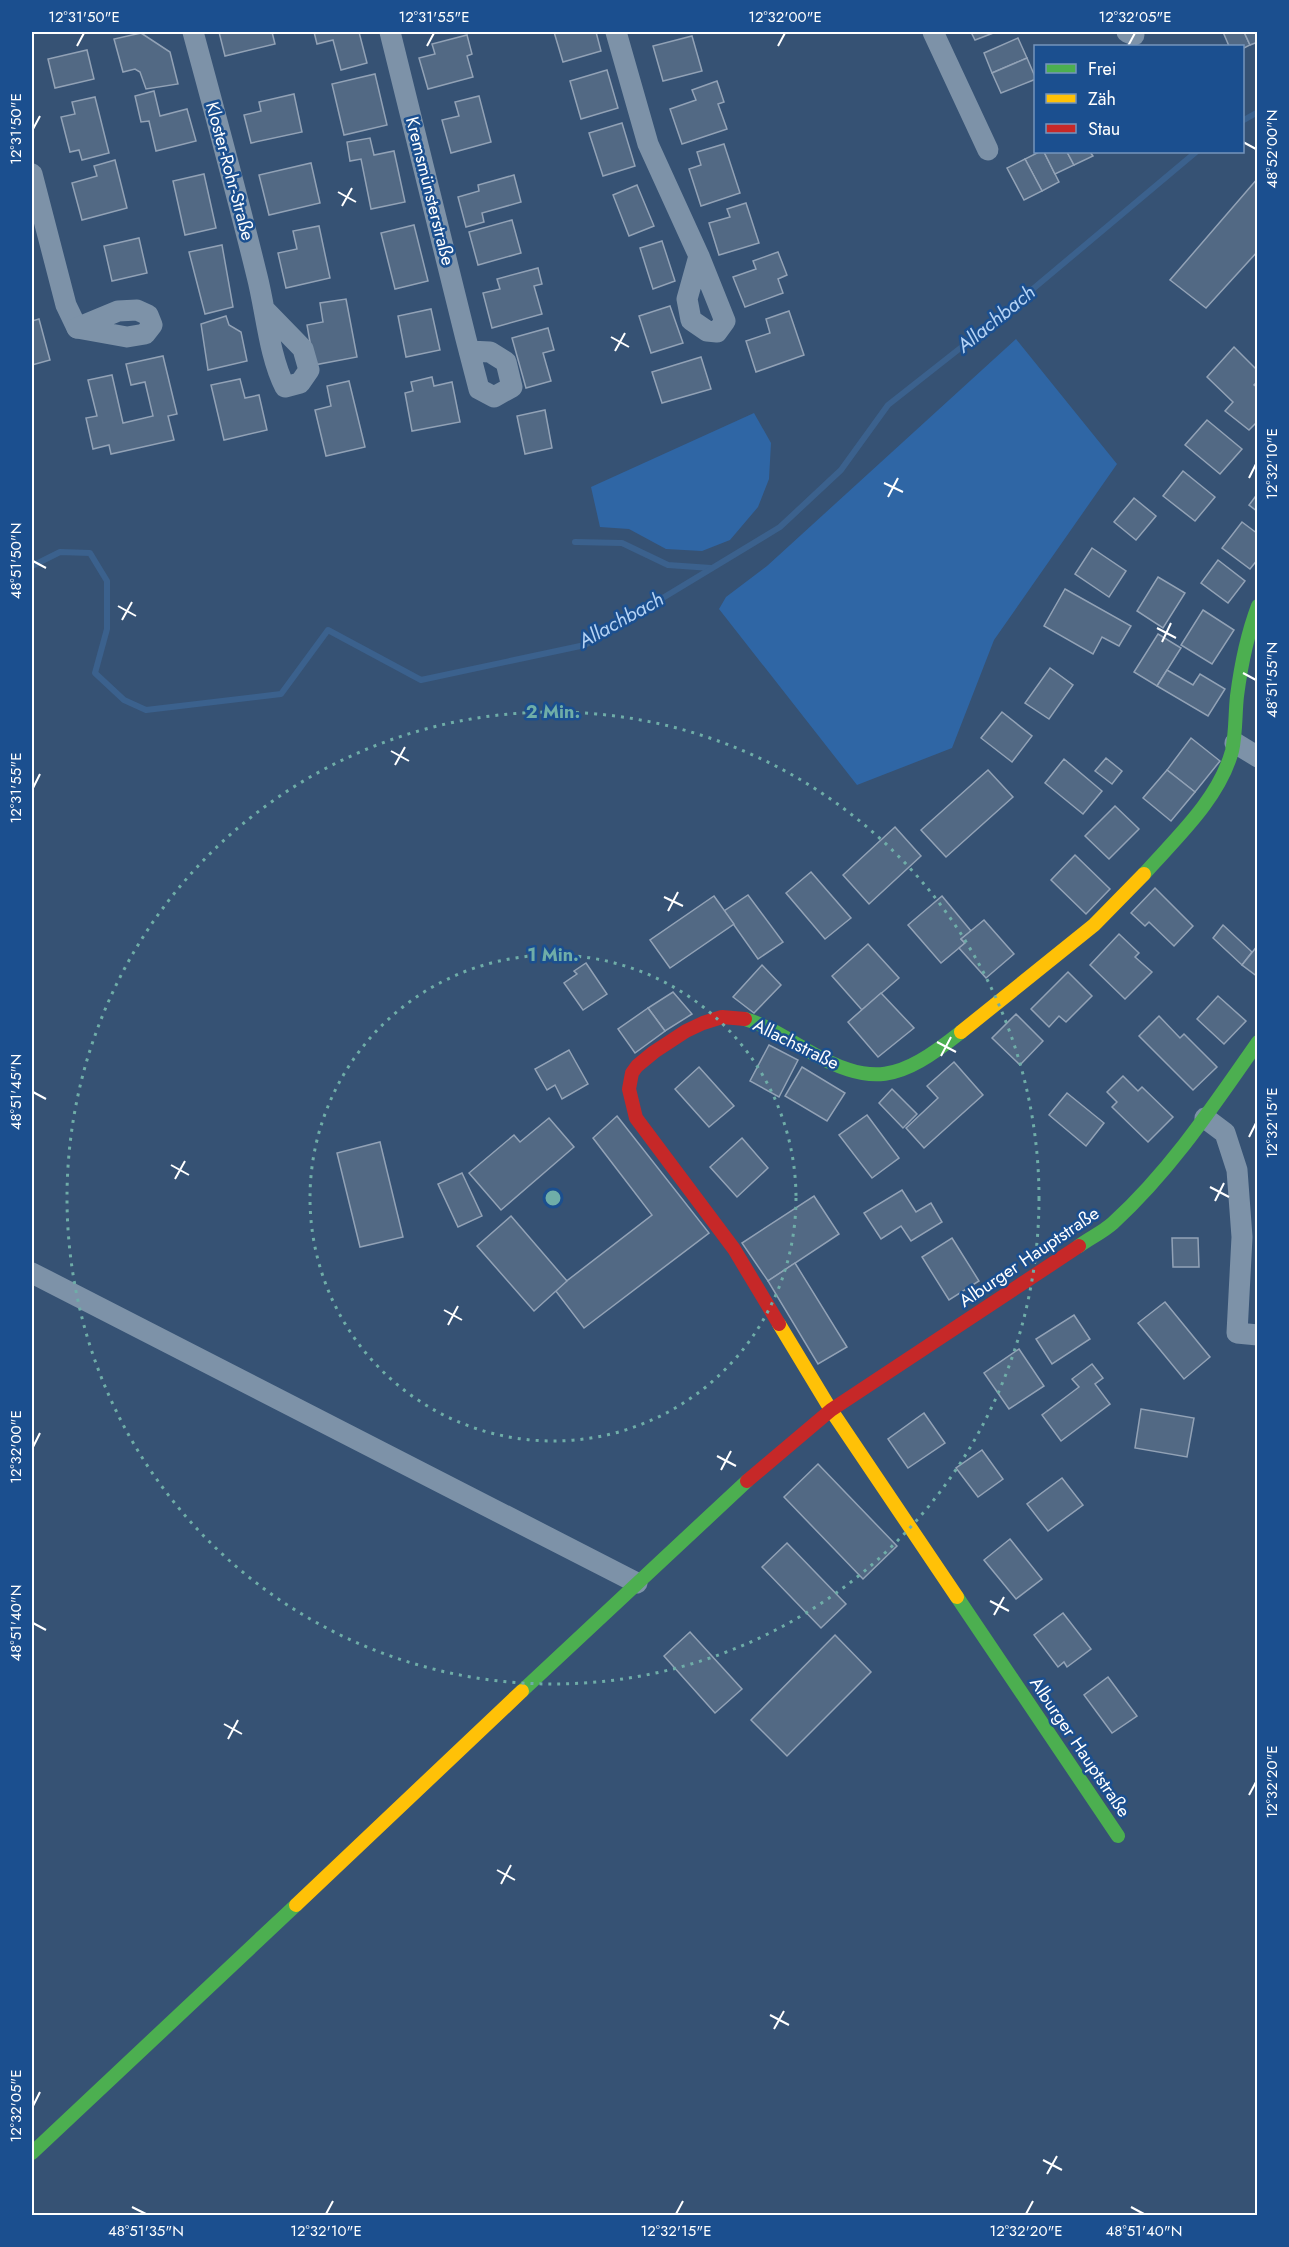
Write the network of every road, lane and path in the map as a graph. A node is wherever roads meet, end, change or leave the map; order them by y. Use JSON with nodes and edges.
{"nodes":[{"id":1,"x":193,"y":32,"type":"edge"},
{"id":2,"x":390,"y":32,"type":"edge"},
{"id":3,"x":616,"y":32,"type":"edge"},
{"id":4,"x":933,"y":32,"type":"edge"},
{"id":5,"x":988,"y":150,"type":"dead end"},
{"id":6,"x":32,"y":174,"type":"edge"},
{"id":7,"x":699,"y":256,"type":"dead end"},
{"id":8,"x":266,"y":311,"type":"dead end"},
{"id":9,"x":77,"y":328,"type":"dead end"},
{"id":10,"x":469,"y":351,"type":"dead end"},
{"id":11,"x":1257,"y":606,"type":"edge"},
{"id":12,"x":1235,"y":743,"type":"junction"},
{"id":13,"x":1257,"y":757,"type":"edge"},
{"id":14,"x":1257,"y":1042,"type":"edge"},
{"id":15,"x":1205,"y":1118,"type":"junction"},
{"id":16,"x":32,"y":1273,"type":"edge"},
{"id":17,"x":1247,"y":1334,"type":"edge"},
{"id":18,"x":831,"y":1410,"type":"junction"},
{"id":19,"x":637,"y":1583,"type":"junction"},
{"id":20,"x":1118,"y":1836,"type":"dead end"},
{"id":21,"x":32,"y":2153,"type":"edge"}],
"edges":[{"from":1,"to":8,"type":"street","name":"Kloster-Rohr-Straße"},
{"from":2,"to":10,"type":"street","name":"Kremsmünsterstraße"},
{"from":3,"to":7,"type":"street"},
{"from":4,"to":5,"type":"street"},
{"from":6,"to":9,"type":"street"},
{"from":11,"to":12,"type":"street","name":"Allachstraße"},
{"from":12,"to":13,"type":"street"},
{"from":12,"to":18,"type":"street","name":"Allachstraße"},
{"from":14,"to":15,"type":"street","name":"Alburger Hauptstraße"},
{"from":15,"to":17,"type":"street"},
{"from":15,"to":18,"type":"street","name":"Alburger Hauptstraße"},
{"from":16,"to":19,"type":"street"},
{"from":18,"to":19,"type":"street","name":"Alburger Hauptstraße"},
{"from":18,"to":20,"type":"street","name":"Alburger Hauptstraße"},
{"from":19,"to":21,"type":"street","name":"Alburger Hauptstraße"}]}
